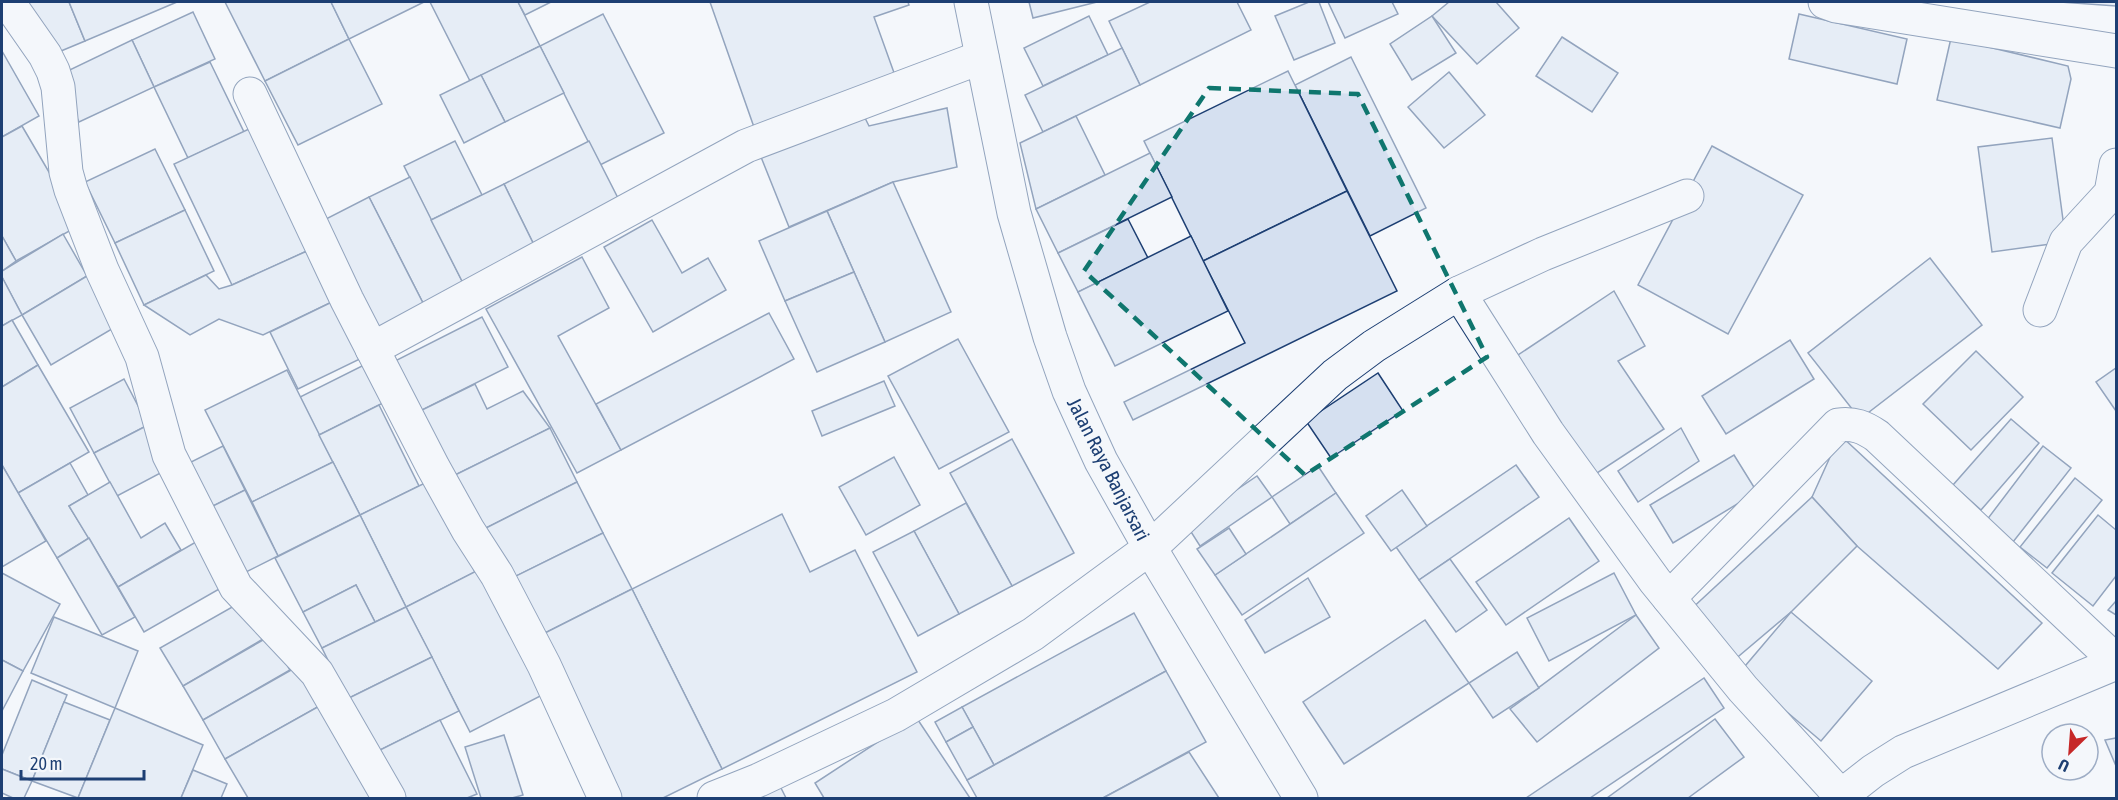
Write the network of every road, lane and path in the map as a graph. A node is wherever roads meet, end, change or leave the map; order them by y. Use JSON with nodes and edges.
{"nodes":[{"id":1,"x":8,"y":2,"type":"edge"},
{"id":2,"x":971,"y":2,"type":"edge"},
{"id":3,"x":1825,"y":2,"type":"edge"},
{"id":4,"x":2116,"y":51,"type":"edge"},
{"id":5,"x":982,"y":57,"type":"junction"},
{"id":6,"x":250,"y":94,"type":"dead end"},
{"id":7,"x":2116,"y":165,"type":"edge"},
{"id":8,"x":1687,"y":196,"type":"dead end"},
{"id":9,"x":1459,"y":293,"type":"junction"},
{"id":10,"x":2040,"y":310,"type":"dead end"},
{"id":11,"x":372,"y":349,"type":"junction"},
{"id":12,"x":1150,"y":548,"type":"junction"},
{"id":13,"x":1669,"y":598,"type":"junction"},
{"id":14,"x":2116,"y":662,"type":"edge"},
{"id":15,"x":389,"y":798,"type":"edge"},
{"id":16,"x":605,"y":798,"type":"edge"},
{"id":17,"x":714,"y":798,"type":"edge"},
{"id":18,"x":1302,"y":798,"type":"edge"},
{"id":19,"x":1841,"y":798,"type":"edge"}],
"edges":[{"from":1,"to":15,"type":"main road"},
{"from":2,"to":5,"type":"main road","name":"Jalan Raya Banjarsari"},
{"from":3,"to":4,"type":"main road"},
{"from":5,"to":11,"type":"main road"},
{"from":5,"to":12,"type":"main road","name":"Jalan Raya Banjarsari"},
{"from":6,"to":11,"type":"main road"},
{"from":7,"to":10,"type":"main road"},
{"from":8,"to":9,"type":"main road"},
{"from":9,"to":12,"type":"main road"},
{"from":9,"to":13,"type":"main road"},
{"from":11,"to":16,"type":"main road"},
{"from":12,"to":17,"type":"main road"},
{"from":12,"to":18,"type":"main road","name":"Jalan Raya Banjarsari"},
{"from":13,"to":14,"type":"main road"},
{"from":13,"to":19,"type":"main road"},
{"from":14,"to":19,"type":"main road"}]}
